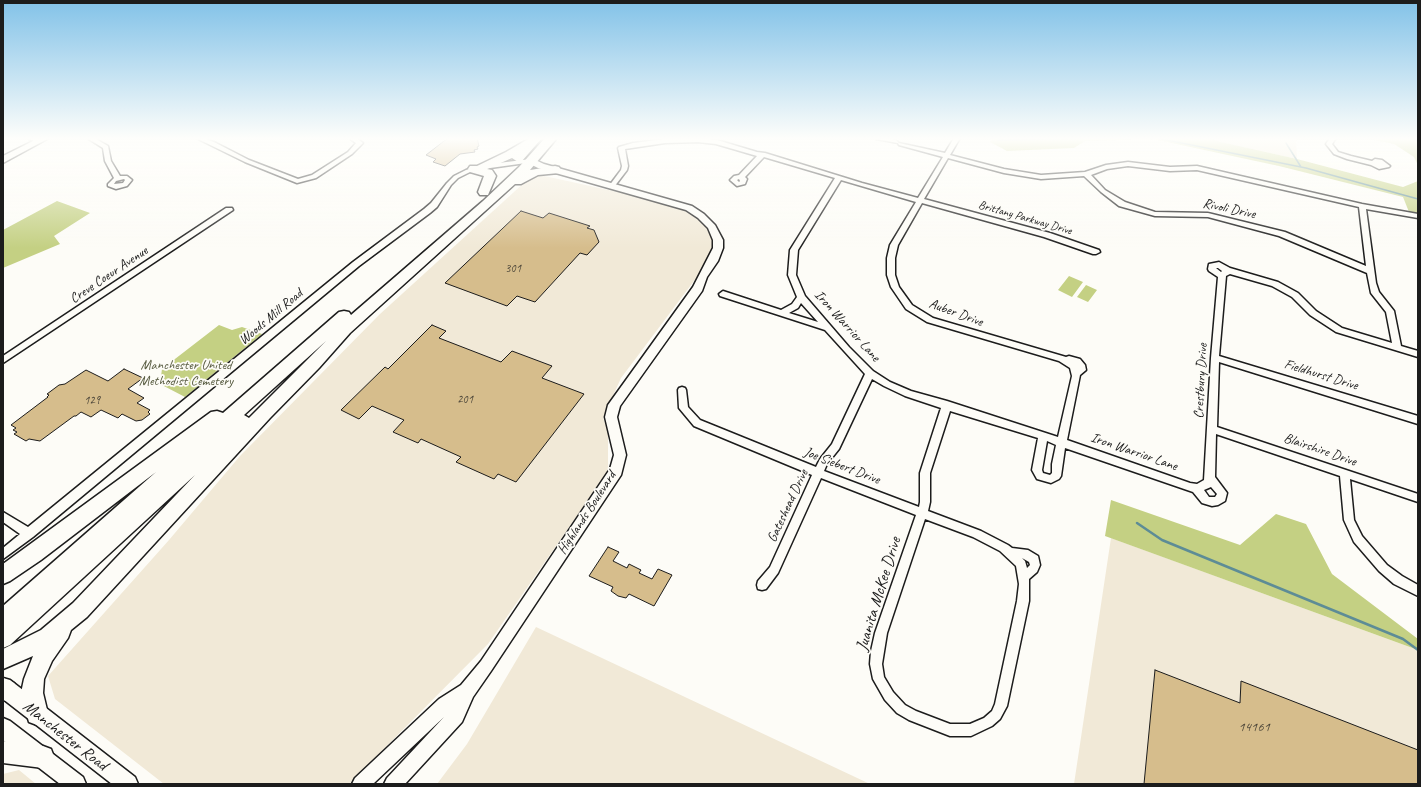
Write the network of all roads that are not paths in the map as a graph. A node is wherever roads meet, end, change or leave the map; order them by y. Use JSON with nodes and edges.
{"nodes":[{"id":1,"x":115,"y":175,"type":"edge"},
{"id":2,"x":280,"y":175,"type":"edge"},
{"id":3,"x":317,"y":175,"type":"edge"},
{"id":4,"x":461,"y":175,"type":"edge"},
{"id":5,"x":489,"y":175,"type":"edge"},
{"id":6,"x":502,"y":175,"type":"edge"},
{"id":7,"x":515,"y":175,"type":"edge"},
{"id":8,"x":530,"y":175,"type":"edge"},
{"id":9,"x":583,"y":175,"type":"edge"},
{"id":10,"x":620,"y":175,"type":"edge"},
{"id":11,"x":743,"y":175,"type":"edge"},
{"id":12,"x":831,"y":175,"type":"edge"},
{"id":13,"x":936,"y":175,"type":"edge"},
{"id":14,"x":1021,"y":175,"type":"edge"},
{"id":15,"x":1079,"y":175,"type":"edge"},
{"id":16,"x":1087,"y":175,"type":"edge"},
{"id":17,"x":1226,"y":175,"type":"edge"},
{"id":18,"x":741,"y":177,"type":"dead end"},
{"id":19,"x":839,"y":177,"type":"junction"},
{"id":20,"x":117,"y":178,"type":"dead end"},
{"id":21,"x":614,"y":183,"type":"junction"},
{"id":22,"x":507,"y":186,"type":"junction"},
{"id":23,"x":484,"y":192,"type":"junction"},
{"id":24,"x":922,"y":200,"type":"junction"},
{"id":25,"x":1362,"y":206,"type":"junction"},
{"id":26,"x":229,"y":210,"type":"dead end"},
{"id":27,"x":1418,"y":216,"type":"edge"},
{"id":28,"x":1096,"y":252,"type":"dead end"},
{"id":29,"x":1370,"y":271,"type":"junction"},
{"id":30,"x":723,"y":294,"type":"dead end"},
{"id":31,"x":801,"y":297,"type":"junction"},
{"id":32,"x":782,"y":313,"type":"junction"},
{"id":33,"x":829,"y":328,"type":"junction"},
{"id":34,"x":324,"y":343,"type":"junction"},
{"id":35,"x":1397,"y":348,"type":"junction"},
{"id":36,"x":1418,"y":354,"type":"edge"},
{"id":37,"x":1215,"y":358,"type":"junction"},
{"id":38,"x":3,"y":360,"type":"edge"},
{"id":39,"x":870,"y":373,"type":"junction"},
{"id":40,"x":682,"y":390,"type":"dead end"},
{"id":41,"x":947,"y":405,"type":"junction"},
{"id":42,"x":1418,"y":420,"type":"edge"},
{"id":43,"x":1212,"y":429,"type":"junction"},
{"id":44,"x":1043,"y":436,"type":"junction"},
{"id":45,"x":1062,"y":442,"type":"junction"},
{"id":46,"x":819,"y":473,"type":"junction"},
{"id":47,"x":1345,"y":474,"type":"junction"},
{"id":48,"x":1202,"y":484,"type":"joint"},
{"id":49,"x":1418,"y":498,"type":"edge"},
{"id":50,"x":922,"y":513,"type":"junction"},
{"id":51,"x":3,"y":516,"type":"edge"},
{"id":52,"x":29,"y":534,"type":"junction"},
{"id":53,"x":1010,"y":553,"type":"junction"},
{"id":54,"x":3,"y":554,"type":"edge"},
{"id":55,"x":34,"y":554,"type":"junction"},
{"id":56,"x":1022,"y":570,"type":"junction"},
{"id":57,"x":3,"y":575,"type":"edge"},
{"id":58,"x":762,"y":585,"type":"dead end"},
{"id":59,"x":3,"y":587,"type":"edge"},
{"id":60,"x":1418,"y":591,"type":"edge"},
{"id":61,"x":31,"y":603,"type":"junction"},
{"id":62,"x":3,"y":619,"type":"edge"},
{"id":63,"x":65,"y":624,"type":"junction"},
{"id":64,"x":3,"y":638,"type":"edge"},
{"id":65,"x":3,"y":659,"type":"edge"},
{"id":66,"x":4,"y":689,"type":"edge"},
{"id":67,"x":467,"y":691,"type":"junction"},
{"id":68,"x":37,"y":714,"type":"junction"},
{"id":69,"x":3,"y":728,"type":"edge"},
{"id":70,"x":3,"y":752,"type":"edge"},
{"id":71,"x":43,"y":757,"type":"junction"},
{"id":72,"x":76,"y":784,"type":"edge"},
{"id":73,"x":128,"y":784,"type":"edge"},
{"id":74,"x":361,"y":784,"type":"edge"},
{"id":75,"x":393,"y":784,"type":"edge"}],
"edges":[{"from":1,"to":20,"type":"street"},
{"from":2,"to":3,"type":"street"},
{"from":4,"to":52,"type":"street","name":"Woods Mill Road"},
{"from":5,"to":23,"type":"highway"},
{"from":6,"to":23,"type":"highway"},
{"from":7,"to":22,"type":"highway"},
{"from":8,"to":22,"type":"highway"},
{"from":9,"to":21,"type":"street","name":"Highlands Boulevard"},
{"from":10,"to":21,"type":"street","name":"Brittany Parkway Drive"},
{"from":11,"to":18,"type":"street"},
{"from":12,"to":19,"type":"street","name":"Brittany Parkway Drive"},
{"from":13,"to":24,"type":"street","name":"Auber Drive"},
{"from":14,"to":15,"type":"street"},
{"from":16,"to":29,"type":"street","name":"Rivoli Drive"},
{"from":17,"to":25,"type":"street"},
{"from":19,"to":24,"type":"street","name":"Brittany Parkway Drive"},
{"from":19,"to":31,"type":"street","name":"Iron Warrior Lane"},
{"from":21,"to":67,"type":"street","name":"Highlands Boulevard"},
{"from":22,"to":34,"type":"highway"},
{"from":23,"to":34,"type":"highway"},
{"from":24,"to":28,"type":"street","name":"Brittany Parkway Drive"},
{"from":24,"to":45,"type":"street","name":"Auber Drive"},
{"from":25,"to":27,"type":"street"},
{"from":25,"to":29,"type":"street"},
{"from":26,"to":38,"type":"street","name":"Creve Coeur Avenue"},
{"from":29,"to":35,"type":"street"},
{"from":30,"to":32,"type":"street"},
{"from":31,"to":32,"type":"street"},
{"from":31,"to":33,"type":"street","name":"Iron Warrior Lane"},
{"from":32,"to":33,"type":"street"},
{"from":33,"to":39,"type":"street","name":"Iron Warrior Lane"},
{"from":34,"to":55,"type":"highway"},
{"from":34,"to":61,"type":"highway"},
{"from":34,"to":63,"type":"highway"},
{"from":35,"to":36,"type":"street"},
{"from":35,"to":37,"type":"street","name":"Crestbury Drive"},
{"from":37,"to":42,"type":"street","name":"Fieldhurst Drive"},
{"from":37,"to":43,"type":"street","name":"Crestbury Drive"},
{"from":39,"to":41,"type":"street","name":"Iron Warrior Lane"},
{"from":39,"to":46,"type":"street","name":"Gateshead Drive"},
{"from":40,"to":46,"type":"street","name":"Joe Siebert Drive"},
{"from":41,"to":44,"type":"street","name":"Iron Warrior Lane"},
{"from":41,"to":50,"type":"street","name":"Juanita McKee Drive"},
{"from":43,"to":47,"type":"street","name":"Blairshire Drive"},
{"from":43,"to":48,"type":"street","name":"Crestbury Drive"},
{"from":44,"to":45,"type":"street","name":"Iron Warrior Lane"},
{"from":44,"to":45,"type":"street"},
{"from":45,"to":48,"type":"street","name":"Iron Warrior Lane"},
{"from":46,"to":50,"type":"street","name":"Joe Siebert Drive"},
{"from":46,"to":58,"type":"street","name":"Gateshead Drive"},
{"from":47,"to":49,"type":"street","name":"Blairshire Drive"},
{"from":47,"to":60,"type":"street"},
{"from":50,"to":53,"type":"street","name":"Joe Siebert Drive"},
{"from":50,"to":56,"type":"street","name":"Juanita McKee Drive"},
{"from":51,"to":52,"type":"street"},
{"from":52,"to":54,"type":"street","name":"Woods Mill Road"},
{"from":53,"to":56,"type":"street","name":"Joe Siebert Drive"},
{"from":53,"to":56,"type":"street","name":"Joe Siebert Drive"},
{"from":55,"to":57,"type":"highway"},
{"from":55,"to":59,"type":"highway"},
{"from":61,"to":62,"type":"highway"},
{"from":61,"to":64,"type":"highway"},
{"from":63,"to":65,"type":"highway"},
{"from":63,"to":68,"type":"highway"},
{"from":66,"to":68,"type":"main road","name":"Manchester Road"},
{"from":67,"to":74,"type":"street","name":"Highlands Boulevard"},
{"from":67,"to":75,"type":"street","name":"Highlands Boulevard"},
{"from":68,"to":73,"type":"main road","name":"Manchester Road"},
{"from":69,"to":71,"type":"main road","name":"Manchester Road"},
{"from":70,"to":71,"type":"highway"},
{"from":71,"to":72,"type":"main road","name":"Manchester Road"}]}
